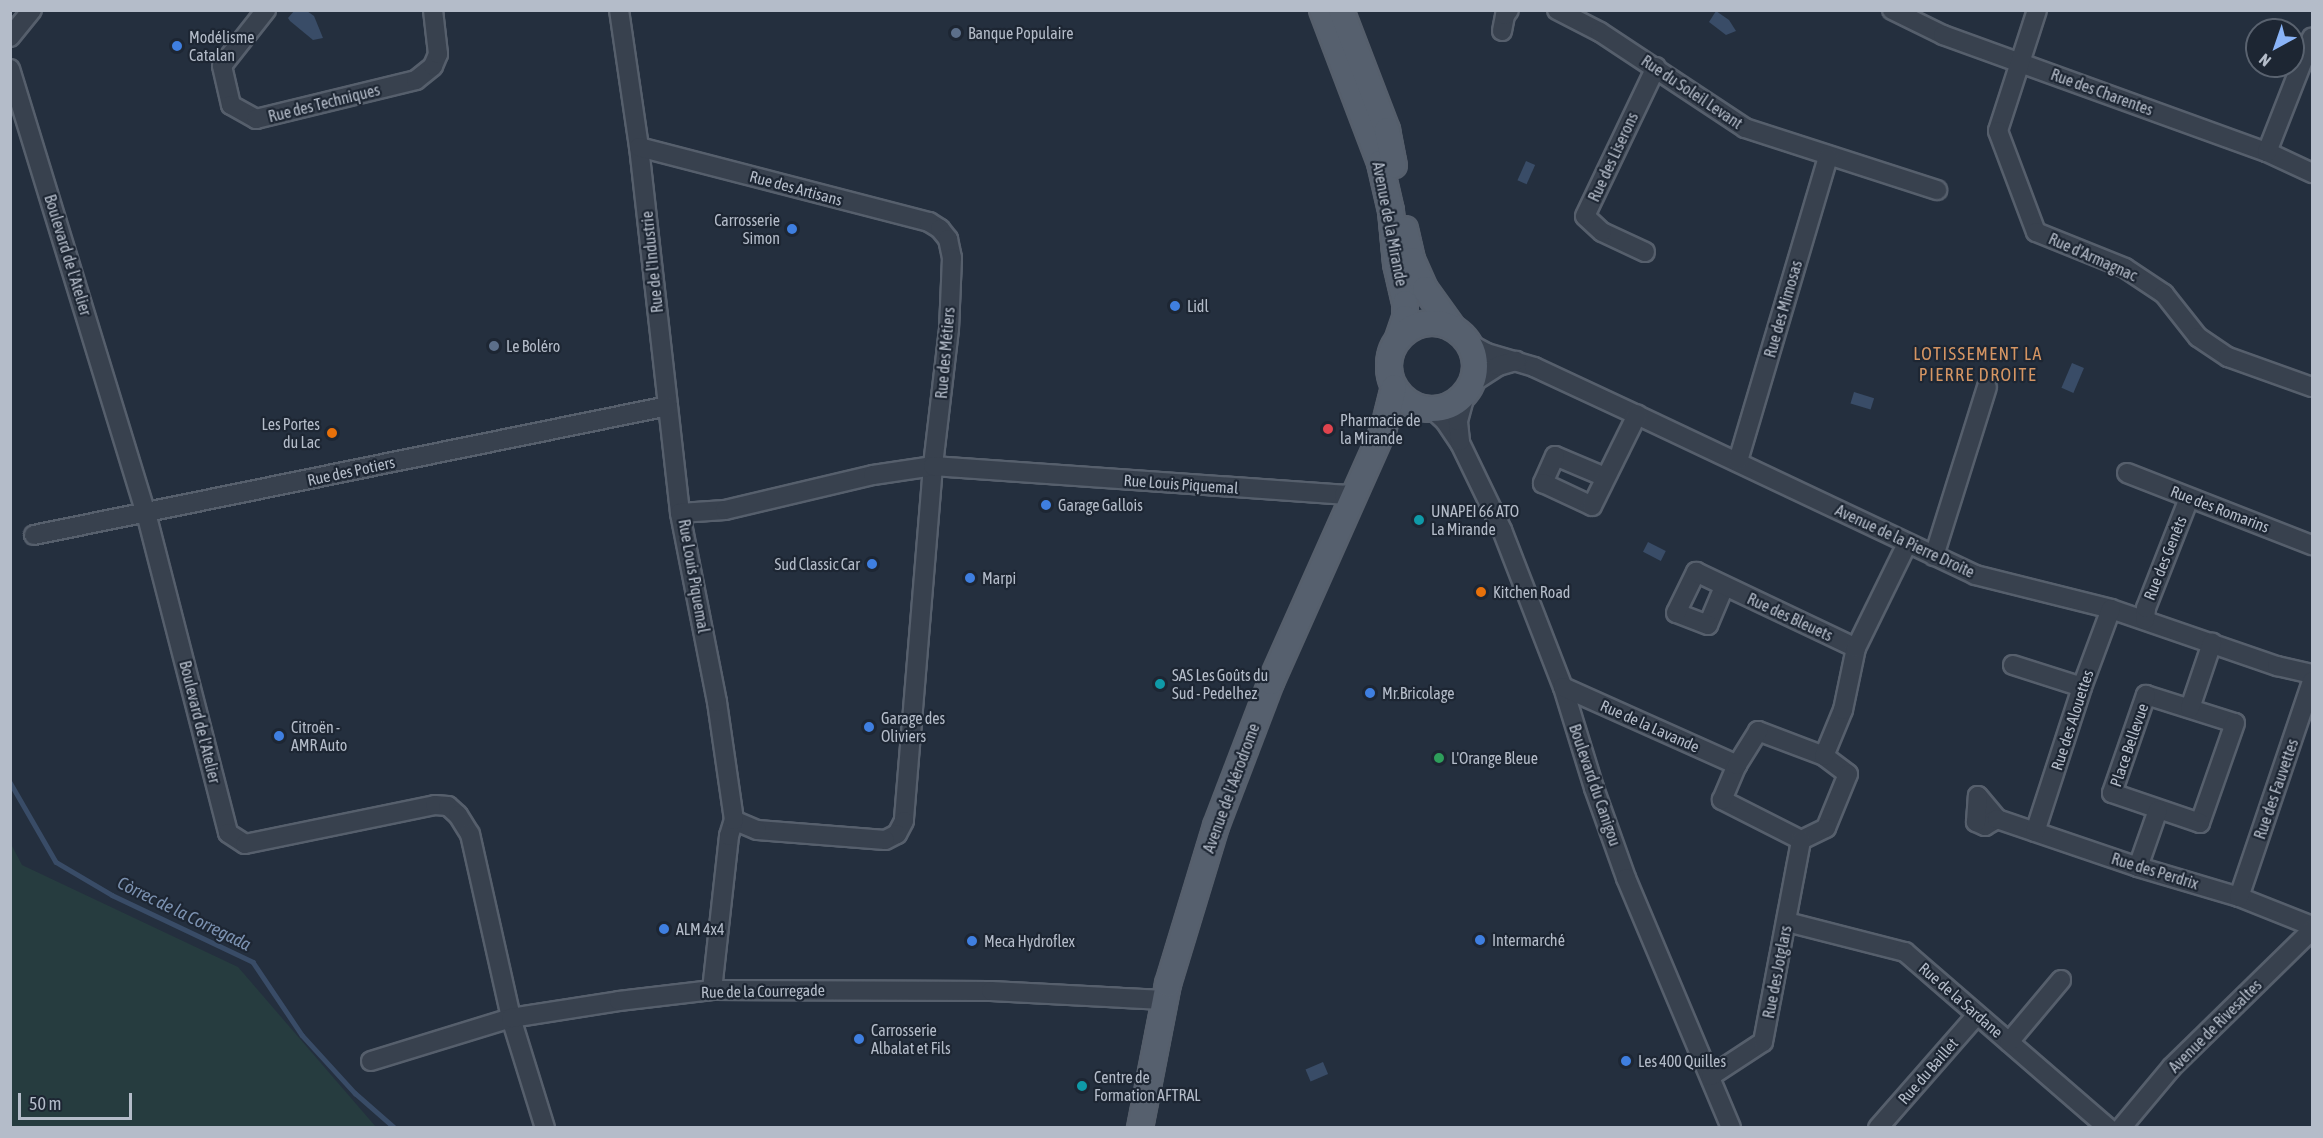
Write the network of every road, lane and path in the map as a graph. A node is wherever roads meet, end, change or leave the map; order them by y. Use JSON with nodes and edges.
{"nodes":[{"id":1,"x":32,"y":10,"type":"edge"},
{"id":2,"x":266,"y":10,"type":"edge"},
{"id":3,"x":433,"y":10,"type":"edge"},
{"id":4,"x":619,"y":10,"type":"edge"},
{"id":5,"x":1322,"y":10,"type":"edge"},
{"id":6,"x":1341,"y":10,"type":"edge"},
{"id":7,"x":1509,"y":10,"type":"edge"},
{"id":8,"x":1557,"y":10,"type":"edge"},
{"id":9,"x":1892,"y":10,"type":"edge"},
{"id":10,"x":2037,"y":10,"type":"edge"},
{"id":11,"x":1502,"y":31,"type":"dead end"},
{"id":12,"x":10,"y":37,"type":"edge"},
{"id":13,"x":2313,"y":37,"type":"edge"},
{"id":14,"x":2019,"y":61,"type":"junction"},
{"id":15,"x":1656,"y":67,"type":"junction"},
{"id":16,"x":10,"y":69,"type":"edge"},
{"id":17,"x":639,"y":147,"type":"junction"},
{"id":18,"x":2267,"y":152,"type":"junction"},
{"id":19,"x":1828,"y":156,"type":"junction"},
{"id":20,"x":2313,"y":173,"type":"edge"},
{"id":21,"x":1937,"y":190,"type":"dead end"},
{"id":22,"x":948,"y":239,"type":"joint"},
{"id":23,"x":1645,"y":252,"type":"dead end"},
{"id":24,"x":1460,"y":335,"type":"junction"},
{"id":25,"x":1398,"y":338,"type":"junction"},
{"id":26,"x":1516,"y":361,"type":"junction"},
{"id":27,"x":1394,"y":387,"type":"junction"},
{"id":28,"x":1987,"y":387,"type":"dead end"},
{"id":29,"x":2313,"y":387,"type":"edge"},
{"id":30,"x":1469,"y":388,"type":"junction"},
{"id":31,"x":668,"y":406,"type":"junction"},
{"id":32,"x":1425,"y":408,"type":"junction"},
{"id":33,"x":1637,"y":414,"type":"junction"},
{"id":34,"x":1383,"y":431,"type":"junction"},
{"id":35,"x":1460,"y":443,"type":"junction"},
{"id":36,"x":1738,"y":461,"type":"junction"},
{"id":37,"x":933,"y":466,"type":"junction"},
{"id":38,"x":2127,"y":472,"type":"dead end"},
{"id":39,"x":1605,"y":477,"type":"dead end"},
{"id":40,"x":1356,"y":493,"type":"junction"},
{"id":41,"x":2189,"y":498,"type":"junction"},
{"id":42,"x":146,"y":513,"type":"junction"},
{"id":43,"x":680,"y":513,"type":"junction"},
{"id":44,"x":34,"y":535,"type":"dead end"},
{"id":45,"x":1907,"y":544,"type":"junction"},
{"id":46,"x":2313,"y":545,"type":"edge"},
{"id":47,"x":1934,"y":556,"type":"junction"},
{"id":48,"x":1724,"y":586,"type":"dead end"},
{"id":49,"x":2111,"y":609,"type":"junction"},
{"id":50,"x":2145,"y":620,"type":"junction"},
{"id":51,"x":2212,"y":643,"type":"junction"},
{"id":52,"x":1856,"y":648,"type":"junction"},
{"id":53,"x":2013,"y":665,"type":"dead end"},
{"id":54,"x":2313,"y":674,"type":"edge"},
{"id":55,"x":2313,"y":681,"type":"edge"},
{"id":56,"x":1563,"y":687,"type":"junction"},
{"id":57,"x":2082,"y":687,"type":"junction"},
{"id":58,"x":2190,"y":708,"type":"junction"},
{"id":59,"x":1824,"y":756,"type":"junction"},
{"id":60,"x":1737,"y":765,"type":"junction"},
{"id":61,"x":2158,"y":810,"type":"junction"},
{"id":62,"x":1997,"y":819,"type":"dead end"},
{"id":63,"x":734,"y":820,"type":"junction"},
{"id":64,"x":2035,"y":832,"type":"junction"},
{"id":65,"x":1801,"y":840,"type":"junction"},
{"id":66,"x":2138,"y":867,"type":"junction"},
{"id":67,"x":2239,"y":897,"type":"junction"},
{"id":68,"x":1787,"y":922,"type":"junction"},
{"id":69,"x":2313,"y":928,"type":"edge"},
{"id":70,"x":2061,"y":980,"type":"dead end"},
{"id":71,"x":712,"y":990,"type":"junction"},
{"id":72,"x":1164,"y":1000,"type":"junction"},
{"id":73,"x":1977,"y":1015,"type":"junction"},
{"id":74,"x":511,"y":1018,"type":"junction"},
{"id":75,"x":2009,"y":1042,"type":"junction"},
{"id":76,"x":370,"y":1060,"type":"dead end"},
{"id":77,"x":1711,"y":1076,"type":"junction"},
{"id":78,"x":545,"y":1128,"type":"edge"},
{"id":79,"x":1140,"y":1128,"type":"edge"},
{"id":80,"x":1731,"y":1128,"type":"edge"},
{"id":81,"x":1878,"y":1128,"type":"edge"},
{"id":82,"x":2108,"y":1128,"type":"edge"},
{"id":83,"x":2121,"y":1128,"type":"edge"}],
"edges":[{"from":1,"to":12,"type":"street"},
{"from":2,"to":3,"type":"street","name":"Rue des Techniques"},
{"from":4,"to":17,"type":"street","name":"Rue de l'Industrie"},
{"from":5,"to":25,"type":"main road","name":"Avenue de la Mirande"},
{"from":6,"to":24,"type":"main road","name":"Avenue de la Mirande"},
{"from":7,"to":11,"type":"street"},
{"from":8,"to":15,"type":"street","name":"Rue du Soleil Levant"},
{"from":9,"to":14,"type":"street","name":"Rue des Charentes"},
{"from":10,"to":14,"type":"street","name":"Rue d'Armagnac"},
{"from":13,"to":18,"type":"street"},
{"from":14,"to":18,"type":"street","name":"Rue des Charentes"},
{"from":14,"to":29,"type":"street","name":"Rue d'Armagnac"},
{"from":15,"to":19,"type":"street","name":"Rue du Soleil Levant"},
{"from":15,"to":23,"type":"street","name":"Rue des Liserons"},
{"from":16,"to":42,"type":"street","name":"Boulevard de l'Atelier"},
{"from":17,"to":22,"type":"street","name":"Rue des Artisans"},
{"from":17,"to":31,"type":"street","name":"Rue de l'Industrie"},
{"from":18,"to":20,"type":"street","name":"Rue des Charentes"},
{"from":19,"to":21,"type":"street","name":"Rue du Soleil Levant"},
{"from":19,"to":36,"type":"street","name":"Rue des Mimosas"},
{"from":22,"to":37,"type":"street","name":"Rue des Métiers"},
{"from":24,"to":25,"type":"main road"},
{"from":24,"to":26,"type":"street","name":"Avenue de la Pierre Droite"},
{"from":24,"to":30,"type":"main road"},
{"from":25,"to":27,"type":"main road"},
{"from":26,"to":30,"type":"street"},
{"from":26,"to":33,"type":"street","name":"Avenue de la Pierre Droite"},
{"from":27,"to":32,"type":"main road"},
{"from":27,"to":34,"type":"main road","name":"Avenue de l'Aérodrome"},
{"from":28,"to":47,"type":"street"},
{"from":30,"to":32,"type":"main road"},
{"from":30,"to":35,"type":"street","name":"Boulevard du Canigou"},
{"from":31,"to":42,"type":"street","name":"Rue des Potiers"},
{"from":31,"to":43,"type":"street","name":"Rue de l'Industrie"},
{"from":32,"to":34,"type":"main road","name":"Avenue de l'Aérodrome"},
{"from":32,"to":35,"type":"street","name":"Boulevard du Canigou"},
{"from":33,"to":36,"type":"street","name":"Avenue de la Pierre Droite"},
{"from":33,"to":39,"type":"street"},
{"from":34,"to":40,"type":"main road","name":"Avenue de l'Aérodrome"},
{"from":35,"to":56,"type":"street","name":"Boulevard du Canigou"},
{"from":36,"to":45,"type":"street","name":"Avenue de la Pierre Droite"},
{"from":37,"to":40,"type":"street","name":"Rue Louis Piquemal"},
{"from":37,"to":43,"type":"street","name":"Rue Louis Piquemal"},
{"from":37,"to":63,"type":"street"},
{"from":38,"to":41,"type":"street","name":"Rue des Romarins"},
{"from":40,"to":72,"type":"main road","name":"Avenue de l'Aérodrome"},
{"from":41,"to":46,"type":"street","name":"Rue des Romarins"},
{"from":41,"to":50,"type":"street","name":"Rue des Genêts"},
{"from":42,"to":44,"type":"street","name":"Rue des Potiers"},
{"from":42,"to":74,"type":"street","name":"Boulevard de l'Atelier"},
{"from":43,"to":63,"type":"street","name":"Rue Louis Piquemal"},
{"from":45,"to":47,"type":"street","name":"Avenue de la Pierre Droite"},
{"from":45,"to":52,"type":"street"},
{"from":47,"to":49,"type":"street","name":"Avenue de la Pierre Droite"},
{"from":48,"to":52,"type":"street","name":"Rue des Bleuets"},
{"from":49,"to":50,"type":"street","name":"Avenue de la Pierre Droite"},
{"from":49,"to":57,"type":"street","name":"Rue des Alouettes"},
{"from":50,"to":51,"type":"street","name":"Avenue de la Pierre Droite"},
{"from":51,"to":54,"type":"street","name":"Avenue de la Pierre Droite"},
{"from":51,"to":58,"type":"street"},
{"from":52,"to":59,"type":"street"},
{"from":53,"to":57,"type":"street"},
{"from":55,"to":67,"type":"street","name":"Rue des Fauvettes"},
{"from":56,"to":60,"type":"street","name":"Rue de la Lavande"},
{"from":56,"to":77,"type":"street","name":"Boulevard du Canigou"},
{"from":57,"to":64,"type":"street","name":"Rue des Alouettes"},
{"from":58,"to":61,"type":"street","name":"Place Bellevue"},
{"from":58,"to":61,"type":"street","name":"Place Bellevue"},
{"from":59,"to":60,"type":"street"},
{"from":59,"to":65,"type":"street"},
{"from":60,"to":65,"type":"street"},
{"from":61,"to":66,"type":"street"},
{"from":62,"to":64,"type":"street","name":"Rue des Perdrix"},
{"from":63,"to":71,"type":"street","name":"Rue Louis Piquemal"},
{"from":64,"to":66,"type":"street","name":"Rue des Perdrix"},
{"from":65,"to":68,"type":"street","name":"Rue des Jotglars"},
{"from":66,"to":67,"type":"street","name":"Rue des Perdrix"},
{"from":67,"to":69,"type":"street","name":"Rue des Perdrix"},
{"from":68,"to":73,"type":"street","name":"Rue de la Sardane"},
{"from":68,"to":77,"type":"street","name":"Rue des Jotglars"},
{"from":69,"to":83,"type":"street","name":"Avenue de Rivesaltes"},
{"from":70,"to":75,"type":"street"},
{"from":71,"to":72,"type":"street","name":"Rue de la Courregade"},
{"from":71,"to":74,"type":"street","name":"Rue de la Courregade"},
{"from":72,"to":79,"type":"main road","name":"Avenue de l'Aérodrome"},
{"from":73,"to":75,"type":"street","name":"Rue de la Sardane"},
{"from":73,"to":81,"type":"street","name":"Rue du Baillet"},
{"from":74,"to":76,"type":"street","name":"Rue de la Courregade"},
{"from":74,"to":78,"type":"street","name":"Boulevard de l'Atelier"},
{"from":75,"to":82,"type":"street","name":"Rue de la Sardane"},
{"from":77,"to":80,"type":"street","name":"Boulevard du Canigou"}]}
